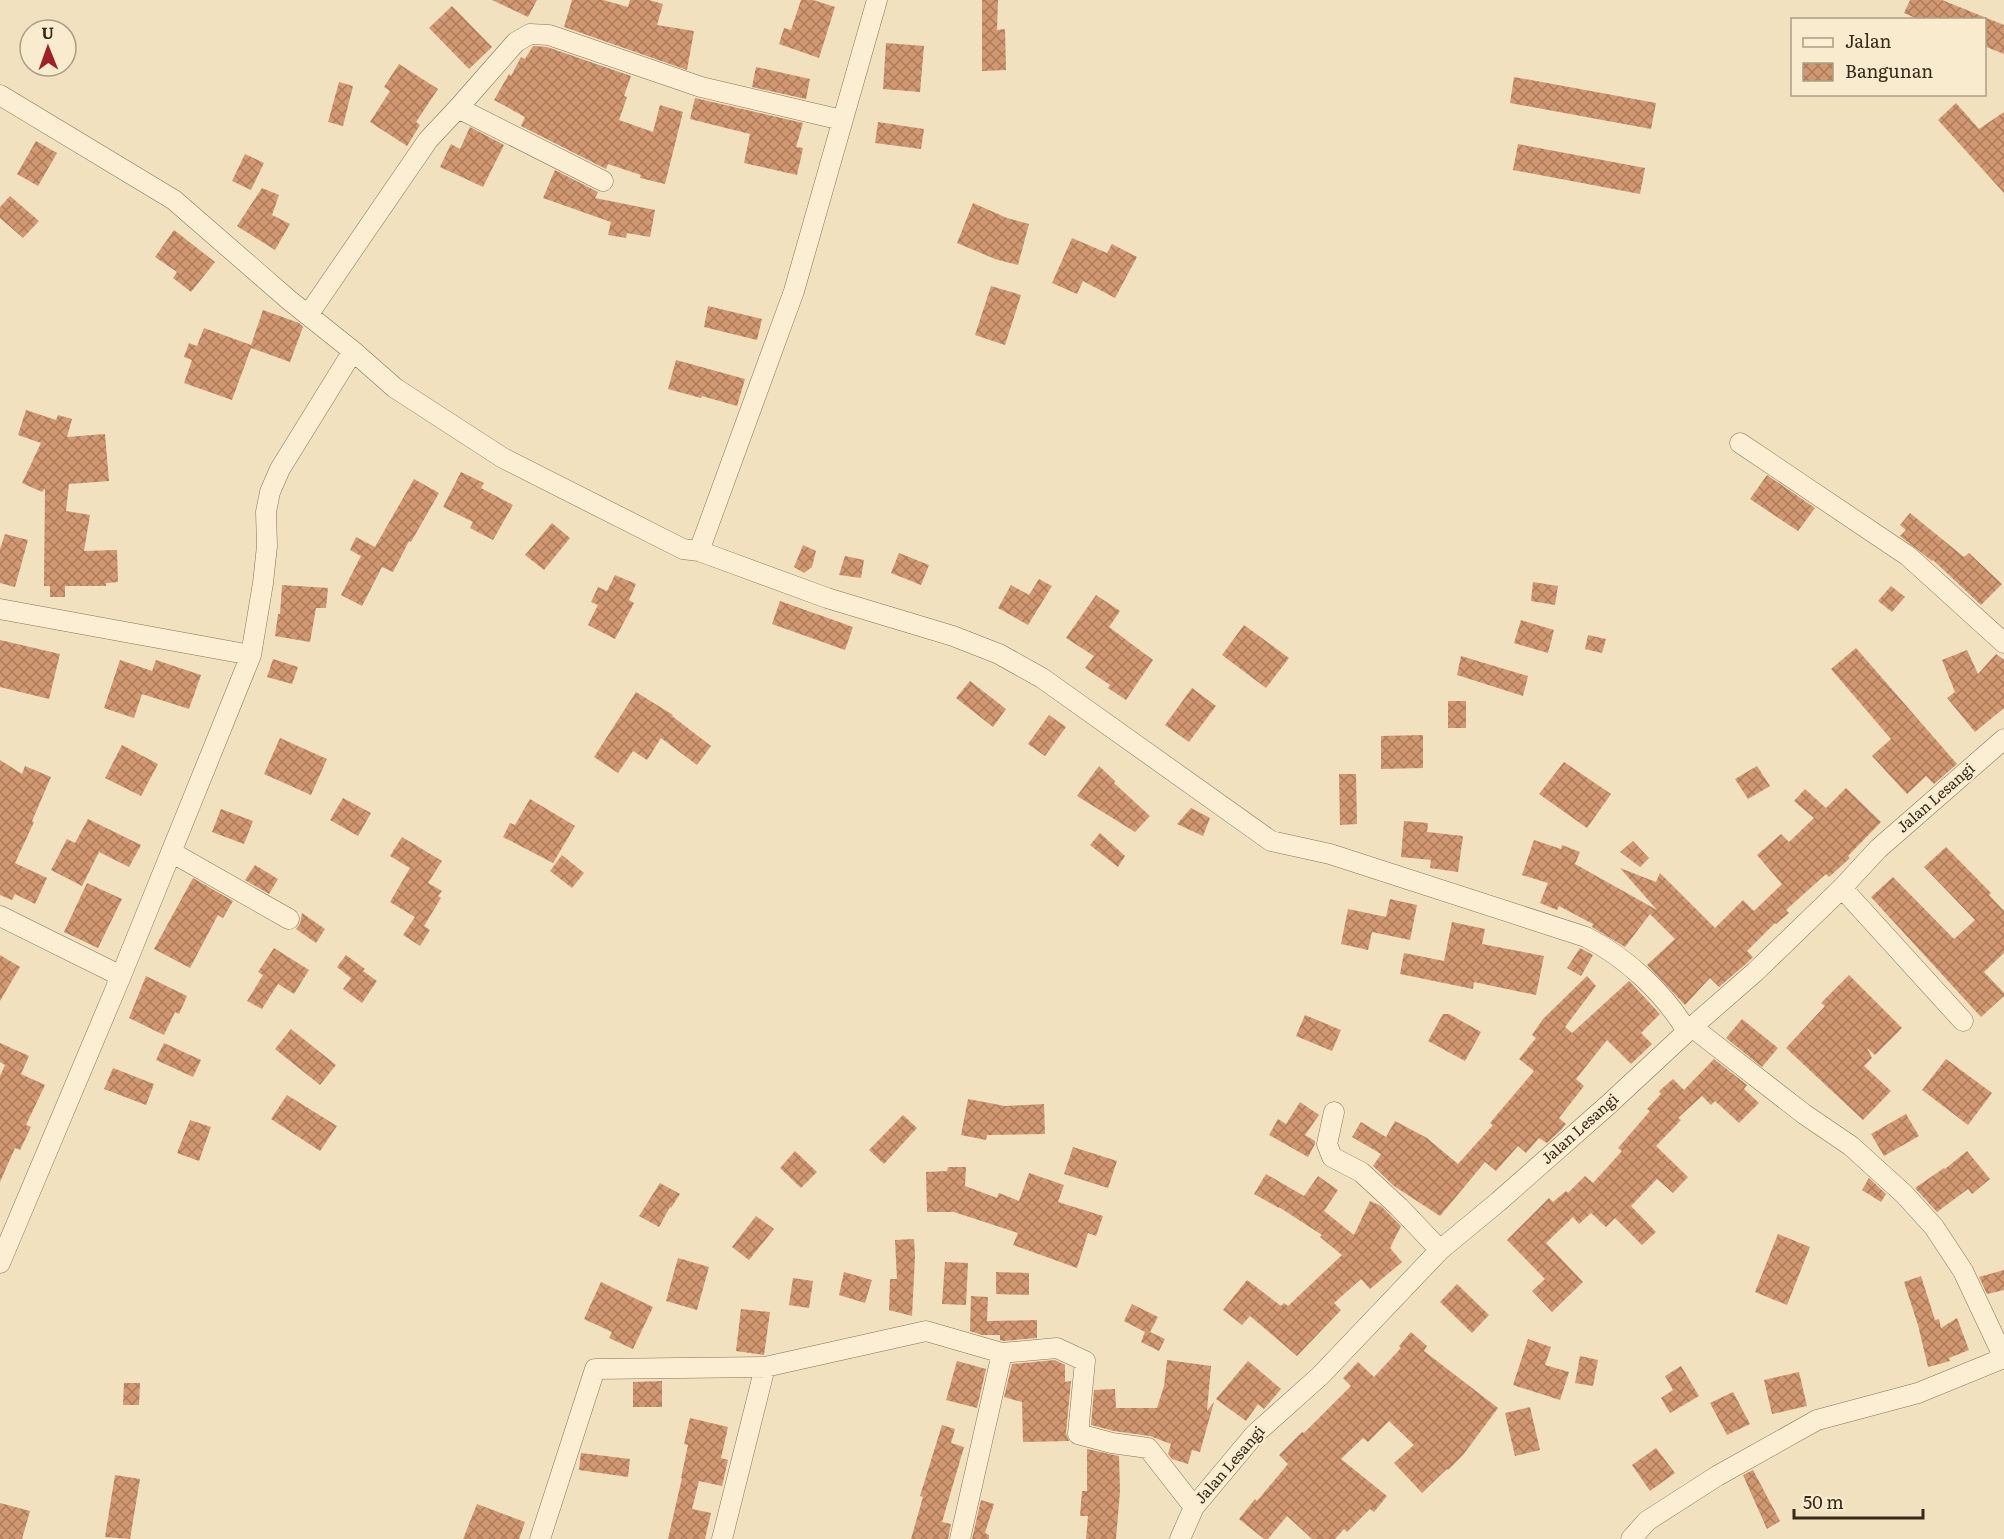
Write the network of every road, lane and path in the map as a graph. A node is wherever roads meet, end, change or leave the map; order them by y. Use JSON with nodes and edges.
{"nodes":[{"id":1,"x":877,"y":0,"type":"edge"},
{"id":2,"x":0,"y":95,"type":"edge"},
{"id":3,"x":458,"y":108,"type":"junction"},
{"id":4,"x":842,"y":120,"type":"junction"},
{"id":5,"x":603,"y":181,"type":"dead end"},
{"id":6,"x":308,"y":315,"type":"junction"},
{"id":7,"x":353,"y":351,"type":"junction"},
{"id":8,"x":1740,"y":442,"type":"dead end"},
{"id":9,"x":699,"y":551,"type":"junction"},
{"id":10,"x":0,"y":609,"type":"edge"},
{"id":11,"x":2004,"y":643,"type":"edge"},
{"id":12,"x":251,"y":655,"type":"junction"},
{"id":13,"x":2004,"y":739,"type":"edge"},
{"id":14,"x":171,"y":852,"type":"junction"},
{"id":15,"x":1842,"y":888,"type":"junction"},
{"id":16,"x":0,"y":916,"type":"edge"},
{"id":17,"x":289,"y":919,"type":"dead end"},
{"id":18,"x":121,"y":976,"type":"junction"},
{"id":19,"x":1963,"y":1021,"type":"dead end"},
{"id":20,"x":1689,"y":1029,"type":"junction"},
{"id":21,"x":1334,"y":1112,"type":"dead end"},
{"id":22,"x":1440,"y":1250,"type":"junction"},
{"id":23,"x":2,"y":1253,"type":"edge"},
{"id":24,"x":1002,"y":1353,"type":"junction"},
{"id":25,"x":2004,"y":1358,"type":"edge"},
{"id":26,"x":765,"y":1367,"type":"junction"},
{"id":27,"x":1194,"y":1507,"type":"junction"},
{"id":28,"x":540,"y":1539,"type":"edge"},
{"id":29,"x":722,"y":1539,"type":"edge"},
{"id":30,"x":960,"y":1539,"type":"edge"},
{"id":31,"x":1180,"y":1539,"type":"edge"},
{"id":32,"x":1631,"y":1539,"type":"edge"}],
"edges":[{"from":1,"to":4,"type":"street"},
{"from":2,"to":6,"type":"street"},
{"from":3,"to":4,"type":"street"},
{"from":3,"to":5,"type":"street"},
{"from":3,"to":6,"type":"street"},
{"from":4,"to":9,"type":"street"},
{"from":6,"to":7,"type":"street"},
{"from":7,"to":9,"type":"street"},
{"from":7,"to":12,"type":"street"},
{"from":8,"to":11,"type":"street"},
{"from":9,"to":20,"type":"street"},
{"from":10,"to":12,"type":"street"},
{"from":12,"to":14,"type":"street"},
{"from":13,"to":15,"type":"street","name":"Jalan Lesangi"},
{"from":14,"to":17,"type":"street"},
{"from":14,"to":18,"type":"street"},
{"from":15,"to":19,"type":"street"},
{"from":15,"to":20,"type":"street","name":"Jalan Lesangi"},
{"from":16,"to":18,"type":"street"},
{"from":18,"to":23,"type":"street"},
{"from":20,"to":22,"type":"street","name":"Jalan Lesangi"},
{"from":20,"to":25,"type":"street"},
{"from":21,"to":22,"type":"street"},
{"from":22,"to":27,"type":"street","name":"Jalan Lesangi"},
{"from":24,"to":26,"type":"street"},
{"from":24,"to":27,"type":"street"},
{"from":24,"to":30,"type":"street"},
{"from":25,"to":32,"type":"street"},
{"from":26,"to":28,"type":"street"},
{"from":26,"to":29,"type":"street"},
{"from":27,"to":31,"type":"street","name":"Jalan Lesangi"}]}
